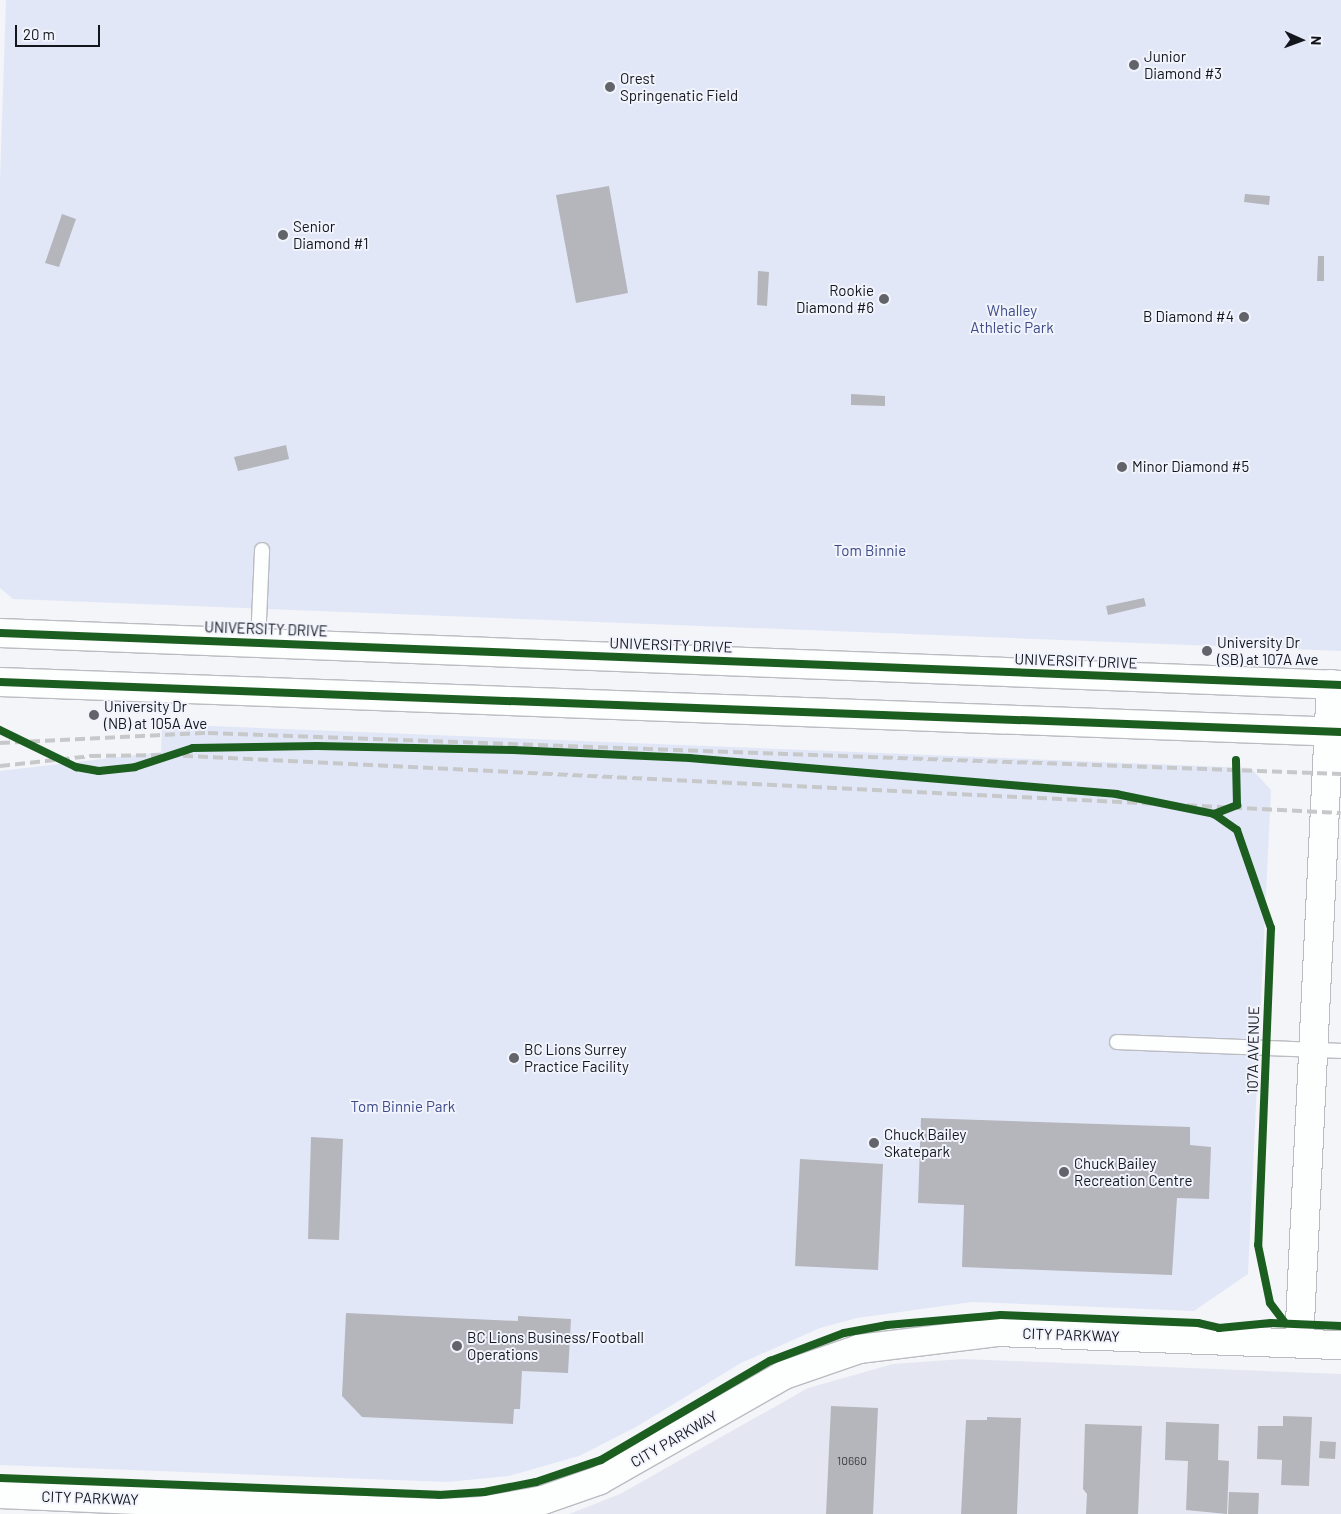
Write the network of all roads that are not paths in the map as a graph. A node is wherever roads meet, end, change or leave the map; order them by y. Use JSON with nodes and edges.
{"nodes":[{"id":1,"x":262,"y":550,"type":"dead end"},
{"id":2,"x":0,"y":633,"type":"edge"},
{"id":3,"x":258,"y":643,"type":"junction"},
{"id":4,"x":0,"y":682,"type":"edge"},
{"id":5,"x":1336,"y":685,"type":"edge"},
{"id":6,"x":1335,"y":732,"type":"edge"},
{"id":7,"x":1332,"y":849,"type":"edge"},
{"id":8,"x":1117,"y":1042,"type":"dead end"},
{"id":9,"x":1314,"y":1050,"type":"junction"},
{"id":10,"x":1341,"y":1051,"type":"edge"},
{"id":11,"x":1299,"y":1343,"type":"junction"},
{"id":12,"x":1341,"y":1345,"type":"edge"},
{"id":13,"x":0,"y":1494,"type":"edge"},
{"id":14,"x":282,"y":1510,"type":"edge"}],
"edges":[{"from":1,"to":3,"type":"lane"},
{"from":2,"to":3,"type":"main road","name":"UNIVERSITY DRIVE"},
{"from":3,"to":5,"type":"main road","name":"UNIVERSITY DRIVE"},
{"from":4,"to":6,"type":"main road"},
{"from":5,"to":6,"type":"main road"},
{"from":6,"to":7,"type":"main road"},
{"from":7,"to":9,"type":"main road"},
{"from":8,"to":9,"type":"lane"},
{"from":9,"to":10,"type":"lane"},
{"from":9,"to":11,"type":"main road"},
{"from":11,"to":12,"type":"main road","name":"CITY PARKWAY"},
{"from":11,"to":14,"type":"main road","name":"CITY PARKWAY"},
{"from":13,"to":14,"type":"main road","name":"CITY PARKWAY"}]}
